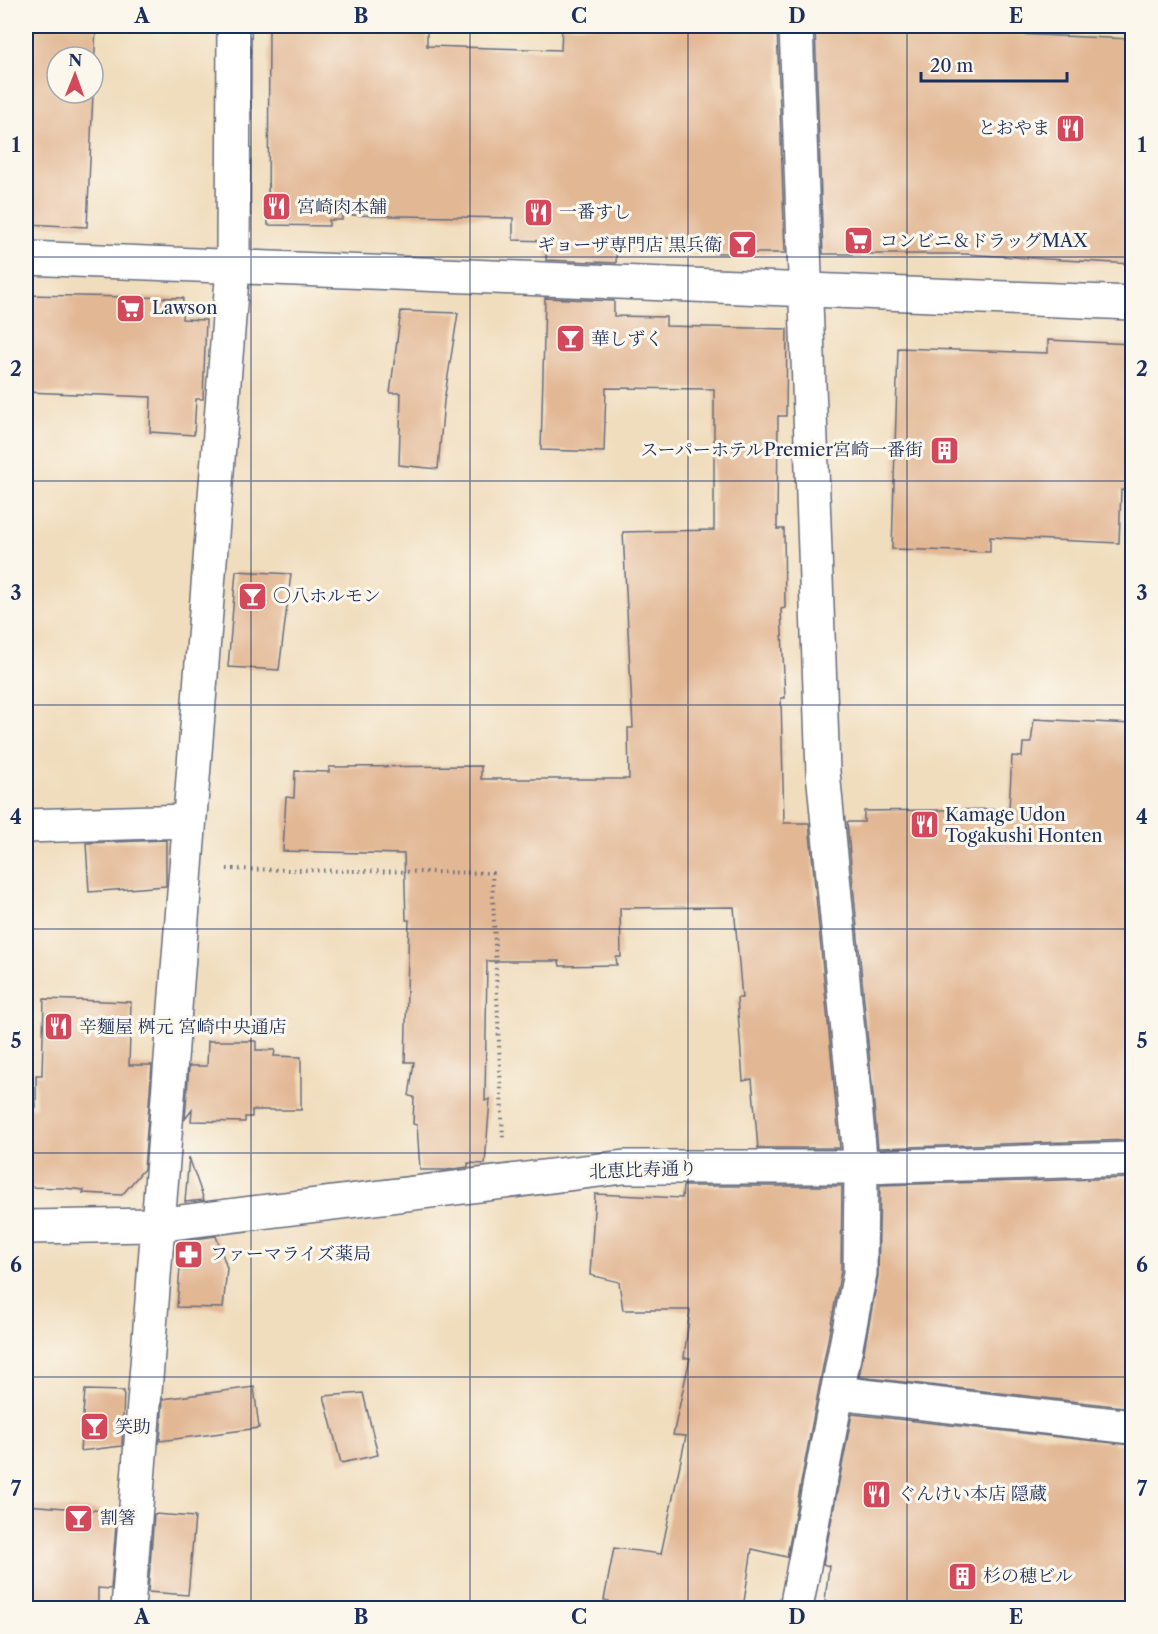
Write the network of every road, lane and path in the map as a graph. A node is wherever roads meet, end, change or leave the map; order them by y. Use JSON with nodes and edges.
{"nodes":[{"id":1,"x":234,"y":26,"type":"edge"},
{"id":2,"x":796,"y":26,"type":"edge"},
{"id":3,"x":26,"y":258,"type":"edge"},
{"id":4,"x":233,"y":267,"type":"junction"},
{"id":5,"x":805,"y":290,"type":"junction"},
{"id":6,"x":1132,"y":303,"type":"edge"},
{"id":7,"x":188,"y":821,"type":"junction"},
{"id":8,"x":26,"y":826,"type":"edge"},
{"id":9,"x":184,"y":868,"type":"junction"},
{"id":10,"x":1132,"y":1159,"type":"edge"},
{"id":11,"x":861,"y":1167,"type":"junction"},
{"id":12,"x":505,"y":1181,"type":"junction"},
{"id":13,"x":156,"y":1225,"type":"junction"},
{"id":14,"x":26,"y":1227,"type":"edge"},
{"id":15,"x":837,"y":1393,"type":"junction"},
{"id":16,"x":1132,"y":1427,"type":"edge"},
{"id":17,"x":128,"y":1608,"type":"edge"},
{"id":18,"x":796,"y":1608,"type":"edge"}],
"edges":[{"from":1,"to":4,"type":"street"},
{"from":2,"to":5,"type":"street"},
{"from":3,"to":4,"type":"street"},
{"from":4,"to":5,"type":"street"},
{"from":4,"to":7,"type":"street"},
{"from":5,"to":6,"type":"street"},
{"from":5,"to":11,"type":"street"},
{"from":7,"to":8,"type":"street"},
{"from":7,"to":9,"type":"street"},
{"from":9,"to":12,"type":"path"},
{"from":9,"to":13,"type":"street"},
{"from":10,"to":11,"type":"street","name":"北恵比寿通り"},
{"from":11,"to":12,"type":"street","name":"北恵比寿通り"},
{"from":11,"to":15,"type":"street"},
{"from":12,"to":13,"type":"street","name":"北恵比寿通り"},
{"from":13,"to":14,"type":"street","name":"北恵比寿通り"},
{"from":13,"to":17,"type":"street"},
{"from":15,"to":16,"type":"street"},
{"from":15,"to":18,"type":"street"}]}
